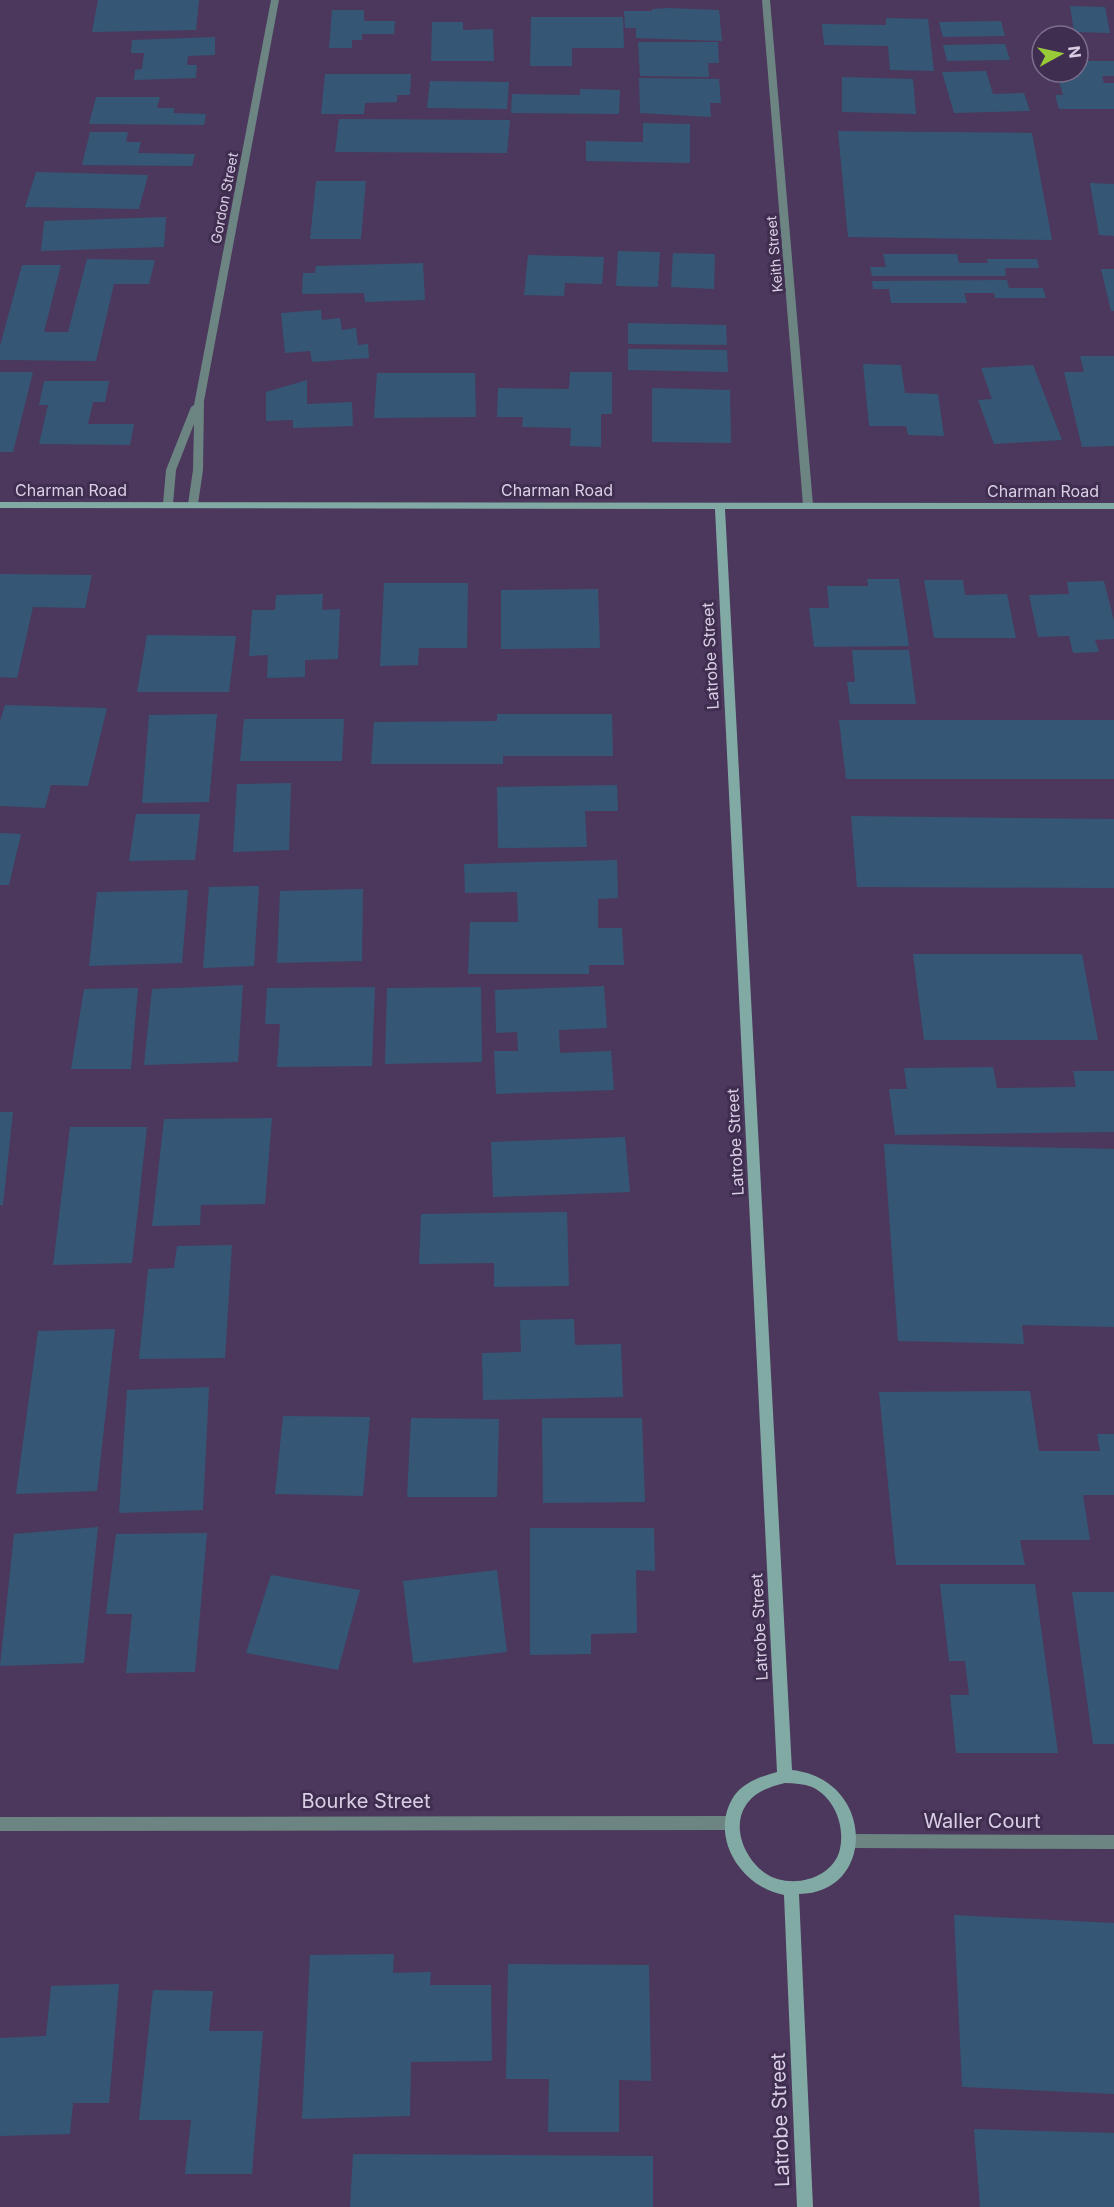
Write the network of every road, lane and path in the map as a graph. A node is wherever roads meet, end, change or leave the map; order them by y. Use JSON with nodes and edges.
{"nodes":[{"id":1,"x":274,"y":0,"type":"edge"},
{"id":2,"x":766,"y":0,"type":"edge"},
{"id":3,"x":199,"y":401,"type":"junction"},
{"id":4,"x":168,"y":504,"type":"junction"},
{"id":5,"x":193,"y":504,"type":"junction"},
{"id":6,"x":0,"y":505,"type":"edge"},
{"id":7,"x":720,"y":505,"type":"junction"},
{"id":8,"x":808,"y":505,"type":"junction"},
{"id":9,"x":1114,"y":506,"type":"edge"},
{"id":10,"x":785,"y":1776,"type":"junction"},
{"id":11,"x":731,"y":1823,"type":"junction"},
{"id":12,"x":0,"y":1824,"type":"edge"},
{"id":13,"x":850,"y":1841,"type":"junction"},
{"id":14,"x":1114,"y":1842,"type":"edge"},
{"id":15,"x":791,"y":1888,"type":"junction"},
{"id":16,"x":805,"y":2207,"type":"edge"}],
"edges":[{"from":1,"to":3,"type":"street","name":"Gordon Street"},
{"from":2,"to":8,"type":"street","name":"Keith Street"},
{"from":3,"to":4,"type":"street","name":"Gordon Street"},
{"from":3,"to":5,"type":"street","name":"Gordon Street"},
{"from":4,"to":5,"type":"street","name":"Charman Road"},
{"from":4,"to":6,"type":"street","name":"Charman Road"},
{"from":5,"to":7,"type":"street","name":"Charman Road"},
{"from":7,"to":8,"type":"street","name":"Charman Road"},
{"from":7,"to":10,"type":"street","name":"Latrobe Street"},
{"from":8,"to":9,"type":"street","name":"Charman Road"},
{"from":10,"to":11,"type":"street"},
{"from":10,"to":13,"type":"street"},
{"from":11,"to":12,"type":"street","name":"Bourke Street"},
{"from":11,"to":15,"type":"street"},
{"from":13,"to":14,"type":"street","name":"Waller Court"},
{"from":13,"to":15,"type":"street"},
{"from":15,"to":16,"type":"street","name":"Latrobe Street"}]}
